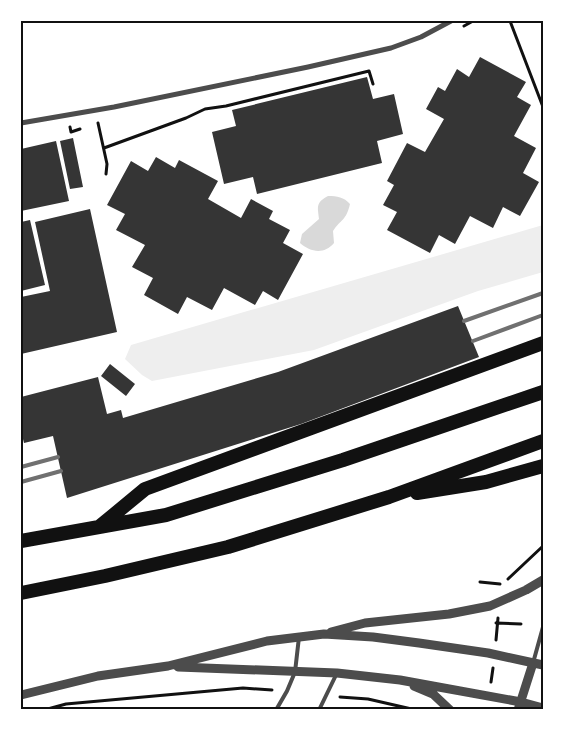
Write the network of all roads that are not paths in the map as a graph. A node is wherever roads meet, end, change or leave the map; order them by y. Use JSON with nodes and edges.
{"nodes":[{"id":1,"x":450,"y":21,"type":"edge"},
{"id":2,"x":21,"y":123,"type":"edge"},
{"id":3,"x":543,"y":343,"type":"edge"},
{"id":4,"x":543,"y":392,"type":"edge"},
{"id":5,"x":543,"y":441,"type":"edge"},
{"id":6,"x":543,"y":466,"type":"edge"},
{"id":7,"x":389,"y":497,"type":"junction"},
{"id":8,"x":96,"y":529,"type":"junction"},
{"id":9,"x":21,"y":541,"type":"edge"},
{"id":10,"x":543,"y":580,"type":"edge"},
{"id":11,"x":21,"y":593,"type":"edge"},
{"id":12,"x":543,"y":627,"type":"edge"},
{"id":13,"x":324,"y":634,"type":"junction"},
{"id":14,"x":299,"y":637,"type":"junction"},
{"id":15,"x":533,"y":663,"type":"junction"},
{"id":16,"x":543,"y":665,"type":"edge"},
{"id":17,"x":168,"y":666,"type":"junction"},
{"id":18,"x":295,"y":672,"type":"junction"},
{"id":19,"x":337,"y":673,"type":"junction"},
{"id":20,"x":400,"y":680,"type":"junction"},
{"id":21,"x":21,"y":695,"type":"edge"},
{"id":22,"x":520,"y":706,"type":"edge"},
{"id":23,"x":543,"y":708,"type":"edge"},
{"id":24,"x":276,"y":710,"type":"edge"},
{"id":25,"x":319,"y":710,"type":"edge"},
{"id":26,"x":450,"y":710,"type":"edge"}],
"edges":[{"from":1,"to":2,"type":"street"},
{"from":3,"to":8,"type":"highway"},
{"from":4,"to":8,"type":"highway"},
{"from":5,"to":7,"type":"highway"},
{"from":6,"to":7,"type":"highway"},
{"from":7,"to":11,"type":"highway"},
{"from":8,"to":9,"type":"highway"},
{"from":10,"to":13,"type":"street"},
{"from":12,"to":15,"type":"lane"},
{"from":13,"to":14,"type":"street"},
{"from":13,"to":15,"type":"street"},
{"from":14,"to":17,"type":"street"},
{"from":14,"to":18,"type":"lane"},
{"from":15,"to":16,"type":"street"},
{"from":15,"to":22,"type":"street"},
{"from":17,"to":18,"type":"street"},
{"from":17,"to":21,"type":"street"},
{"from":18,"to":19,"type":"street"},
{"from":18,"to":24,"type":"lane"},
{"from":19,"to":20,"type":"street"},
{"from":19,"to":25,"type":"lane"},
{"from":20,"to":22,"type":"street"},
{"from":20,"to":26,"type":"street"},
{"from":22,"to":23,"type":"street"}]}
